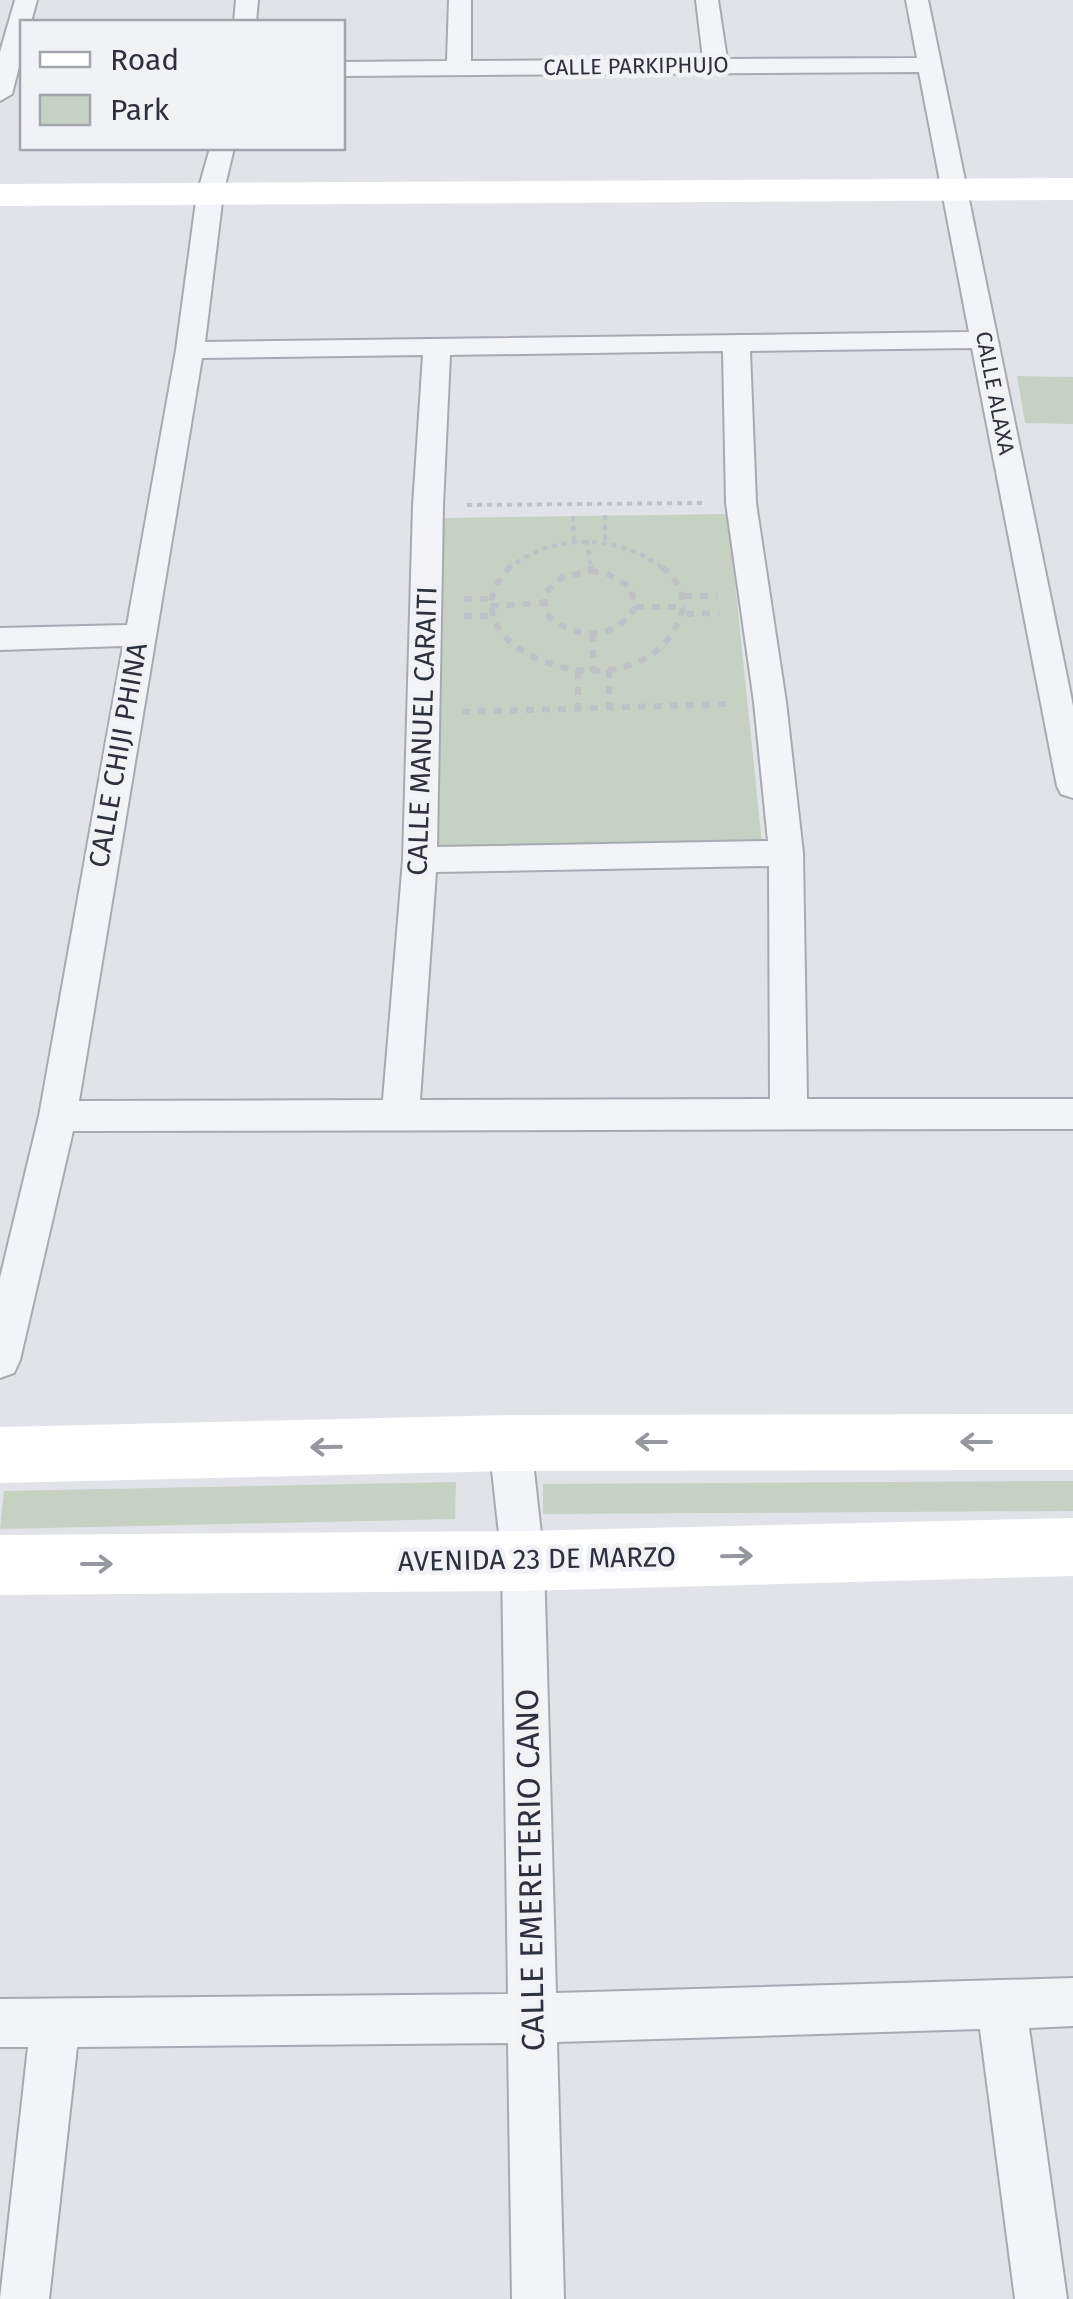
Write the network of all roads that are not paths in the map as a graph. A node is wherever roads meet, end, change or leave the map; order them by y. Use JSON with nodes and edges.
{"nodes":[{"id":1,"x":460,"y":0,"type":"edge"},
{"id":2,"x":707,"y":0,"type":"edge"},
{"id":3,"x":916,"y":0,"type":"edge"},
{"id":4,"x":20,"y":22,"type":"edge"},
{"id":5,"x":716,"y":65,"type":"junction"},
{"id":6,"x":930,"y":65,"type":"junction"},
{"id":7,"x":459,"y":68,"type":"junction"},
{"id":8,"x":345,"y":69,"type":"edge"},
{"id":9,"x":0,"y":94,"type":"edge"},
{"id":10,"x":221,"y":150,"type":"edge"},
{"id":11,"x":1073,"y":189,"type":"edge"},
{"id":12,"x":955,"y":190,"type":"junction"},
{"id":13,"x":210,"y":194,"type":"junction"},
{"id":14,"x":0,"y":195,"type":"edge"},
{"id":15,"x":986,"y":340,"type":"junction"},
{"id":16,"x":736,"y":344,"type":"junction"},
{"id":17,"x":437,"y":348,"type":"junction"},
{"id":18,"x":190,"y":350,"type":"junction"},
{"id":19,"x":138,"y":635,"type":"junction"},
{"id":20,"x":1073,"y":635,"type":"edge"},
{"id":21,"x":1040,"y":636,"type":"junction"},
{"id":22,"x":0,"y":639,"type":"edge"},
{"id":23,"x":1073,"y":786,"type":"edge"},
{"id":24,"x":786,"y":853,"type":"junction"},
{"id":25,"x":420,"y":860,"type":"junction"},
{"id":26,"x":789,"y":1114,"type":"junction"},
{"id":27,"x":1073,"y":1114,"type":"edge"},
{"id":28,"x":400,"y":1115,"type":"junction"},
{"id":29,"x":58,"y":1116,"type":"junction"},
{"id":30,"x":0,"y":1360,"type":"edge"},
{"id":31,"x":1073,"y":1442,"type":"edge"},
{"id":32,"x":510,"y":1443,"type":"junction"},
{"id":33,"x":0,"y":1455,"type":"edge"},
{"id":34,"x":1073,"y":1547,"type":"edge"},
{"id":35,"x":523,"y":1561,"type":"junction"},
{"id":36,"x":0,"y":1565,"type":"edge"},
{"id":37,"x":1073,"y":2002,"type":"edge"},
{"id":38,"x":1001,"y":2003,"type":"junction"},
{"id":39,"x":534,"y":2018,"type":"junction"},
{"id":40,"x":0,"y":2022,"type":"edge"},
{"id":41,"x":54,"y":2022,"type":"junction"},
{"id":42,"x":23,"y":2299,"type":"edge"},
{"id":43,"x":538,"y":2299,"type":"edge"},
{"id":44,"x":1041,"y":2299,"type":"edge"}],
"edges":[{"from":1,"to":7,"type":"street"},
{"from":2,"to":5,"type":"street"},
{"from":3,"to":6,"type":"street","name":"CALLE ALAXA"},
{"from":4,"to":9,"type":"street"},
{"from":5,"to":6,"type":"street","name":"CALLE PARKIPHUJO"},
{"from":5,"to":7,"type":"street","name":"CALLE PARKIPHUJO"},
{"from":6,"to":12,"type":"street","name":"CALLE ALAXA"},
{"from":7,"to":8,"type":"street","name":"CALLE PARKIPHUJO"},
{"from":10,"to":13,"type":"street","name":"CALLE CHIJI PHINA"},
{"from":11,"to":12,"type":"street"},
{"from":12,"to":13,"type":"street"},
{"from":12,"to":15,"type":"street","name":"CALLE ALAXA"},
{"from":13,"to":14,"type":"street"},
{"from":13,"to":18,"type":"street","name":"CALLE CHIJI PHINA"},
{"from":15,"to":16,"type":"street"},
{"from":15,"to":21,"type":"street","name":"CALLE ALAXA"},
{"from":16,"to":17,"type":"street"},
{"from":16,"to":24,"type":"street"},
{"from":17,"to":18,"type":"street"},
{"from":17,"to":25,"type":"street","name":"CALLE MANUEL CARAITI"},
{"from":18,"to":19,"type":"street","name":"CALLE CHIJI PHINA"},
{"from":19,"to":22,"type":"street"},
{"from":19,"to":29,"type":"street","name":"CALLE CHIJI PHINA"},
{"from":20,"to":21,"type":"street"},
{"from":21,"to":23,"type":"street","name":"CALLE ALAXA"},
{"from":24,"to":25,"type":"street"},
{"from":24,"to":26,"type":"street"},
{"from":25,"to":28,"type":"street","name":"CALLE MANUEL CARAITI"},
{"from":26,"to":27,"type":"street"},
{"from":26,"to":28,"type":"street"},
{"from":28,"to":29,"type":"street"},
{"from":29,"to":30,"type":"street","name":"CALLE CHIJI PHINA"},
{"from":31,"to":32,"type":"street","one_way":true},
{"from":32,"to":33,"type":"street","one_way":true},
{"from":32,"to":35,"type":"street","name":"CALLE EMERETERIO CANO"},
{"from":35,"to":34,"type":"street","name":"AVENIDA 23 DE MARZO","one_way":true},
{"from":36,"to":35,"type":"street","name":"AVENIDA 23 DE MARZO","one_way":true},
{"from":35,"to":39,"type":"street","name":"CALLE EMERETERIO CANO"},
{"from":37,"to":38,"type":"street"},
{"from":38,"to":39,"type":"street"},
{"from":38,"to":44,"type":"street"},
{"from":39,"to":41,"type":"street"},
{"from":39,"to":43,"type":"street","name":"CALLE EMERETERIO CANO"},
{"from":40,"to":41,"type":"street"},
{"from":41,"to":42,"type":"street"}]}
